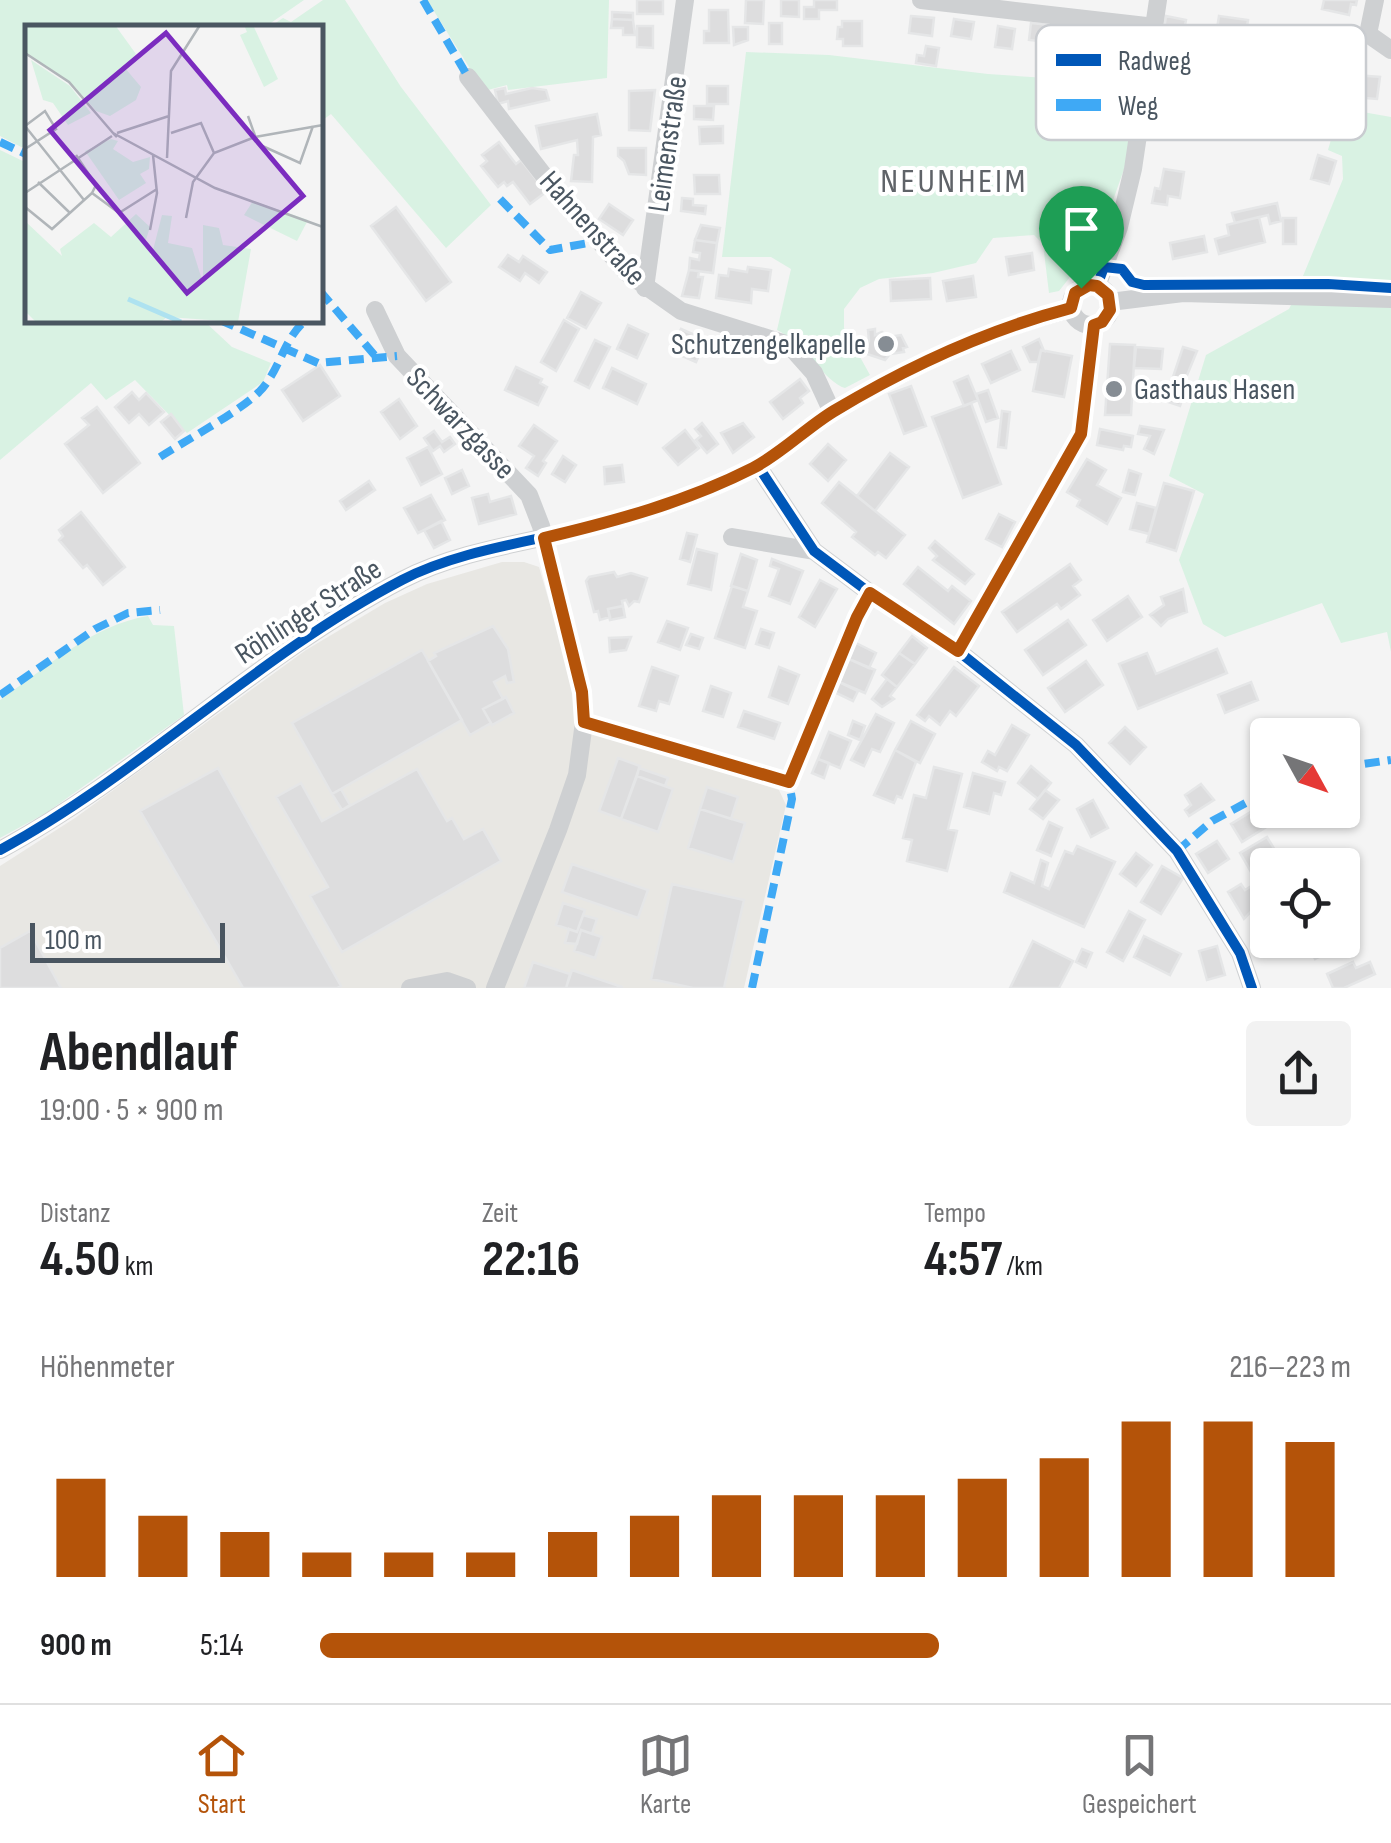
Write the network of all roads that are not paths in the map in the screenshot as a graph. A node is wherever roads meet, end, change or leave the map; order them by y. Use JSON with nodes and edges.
{"nodes":[{"id":1,"x":685,"y":0,"type":"edge"},
{"id":2,"x":921,"y":0,"type":"edge"},
{"id":3,"x":1158,"y":0,"type":"edge"},
{"id":4,"x":1375,"y":0,"type":"edge"},
{"id":5,"x":1138,"y":25,"type":"edge"},
{"id":6,"x":1155,"y":25,"type":"edge"},
{"id":7,"x":1391,"y":50,"type":"edge"},
{"id":8,"x":468,"y":76,"type":"dead end"},
{"id":9,"x":1138,"y":140,"type":"edge"},
{"id":10,"x":1097,"y":286,"type":"junction"},
{"id":11,"x":646,"y":288,"type":"junction"},
{"id":12,"x":1391,"y":299,"type":"edge"},
{"id":13,"x":1110,"y":302,"type":"junction"},
{"id":14,"x":1071,"y":308,"type":"junction"},
{"id":15,"x":375,"y":310,"type":"dead end"},
{"id":16,"x":1094,"y":325,"type":"junction"},
{"id":17,"x":832,"y":412,"type":"junction"},
{"id":18,"x":758,"y":466,"type":"junction"},
{"id":19,"x":732,"y":537,"type":"dead end"},
{"id":20,"x":544,"y":538,"type":"junction"},
{"id":21,"x":814,"y":551,"type":"junction"},
{"id":22,"x":870,"y":593,"type":"junction"},
{"id":23,"x":958,"y":651,"type":"junction"},
{"id":24,"x":584,"y":722,"type":"junction"},
{"id":25,"x":0,"y":850,"type":"edge"},
{"id":26,"x":410,"y":988,"type":"edge"},
{"id":27,"x":467,"y":988,"type":"edge"},
{"id":28,"x":495,"y":988,"type":"edge"},
{"id":29,"x":1252,"y":988,"type":"edge"}],
"edges":[{"from":1,"to":11,"type":"street","name":"Leimenstraße"},
{"from":2,"to":5,"type":"street"},
{"from":3,"to":6,"type":"street"},
{"from":4,"to":7,"type":"street"},
{"from":8,"to":11,"type":"street","name":"Hahnenstraße"},
{"from":9,"to":10,"type":"street"},
{"from":10,"to":13,"type":"street"},
{"from":10,"to":14,"type":"street"},
{"from":11,"to":17,"type":"street","name":"Hahnenstraße"},
{"from":12,"to":13,"type":"street"},
{"from":13,"to":16,"type":"street"},
{"from":14,"to":16,"type":"street"},
{"from":14,"to":17,"type":"street","name":"Röhlinger Straße"},
{"from":15,"to":20,"type":"street","name":"Schwarzgasse"},
{"from":16,"to":23,"type":"street"},
{"from":17,"to":18,"type":"street","name":"Röhlinger Straße"},
{"from":18,"to":20,"type":"street","name":"Röhlinger Straße"},
{"from":18,"to":21,"type":"street"},
{"from":19,"to":21,"type":"street"},
{"from":20,"to":24,"type":"street","name":"Schwarzgasse"},
{"from":20,"to":25,"type":"street","name":"Röhlinger Straße"},
{"from":21,"to":22,"type":"street"},
{"from":22,"to":23,"type":"street"},
{"from":22,"to":24,"type":"street"},
{"from":23,"to":29,"type":"street"},
{"from":24,"to":28,"type":"street","name":"Schwarzgasse"},
{"from":26,"to":27,"type":"street"}]}
